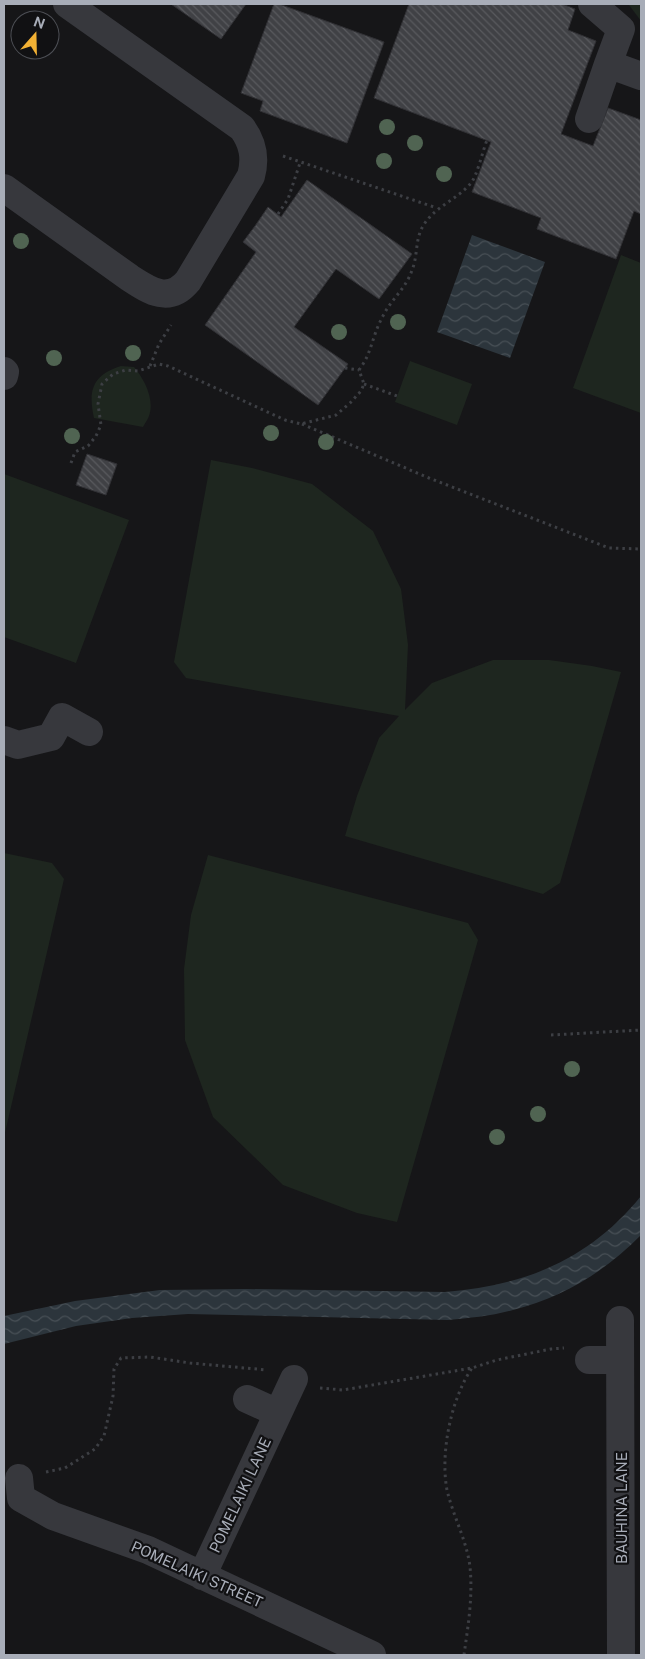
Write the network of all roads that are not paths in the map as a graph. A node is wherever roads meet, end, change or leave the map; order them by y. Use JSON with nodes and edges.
{"nodes":[{"id":1,"x":67,"y":4,"type":"edge"},
{"id":2,"x":592,"y":4,"type":"edge"},
{"id":3,"x":608,"y":64,"type":"junction"},
{"id":4,"x":641,"y":76,"type":"edge"},
{"id":5,"x":589,"y":119,"type":"dead end"},
{"id":6,"x":4,"y":188,"type":"edge"},
{"id":7,"x":4,"y":371,"type":"edge"},
{"id":8,"x":4,"y":376,"type":"edge"},
{"id":9,"x":89,"y":732,"type":"dead end"},
{"id":10,"x":4,"y":740,"type":"edge"},
{"id":11,"x":620,"y":1320,"type":"dead end"},
{"id":12,"x":589,"y":1360,"type":"dead end"},
{"id":13,"x":620,"y":1360,"type":"junction"},
{"id":14,"x":294,"y":1379,"type":"dead end"},
{"id":15,"x":247,"y":1399,"type":"dead end"},
{"id":16,"x":278,"y":1413,"type":"junction"},
{"id":17,"x":15,"y":1492,"type":"edge"},
{"id":18,"x":202,"y":1576,"type":"junction"},
{"id":19,"x":372,"y":1655,"type":"edge"},
{"id":20,"x":621,"y":1655,"type":"edge"}],
"edges":[{"from":1,"to":6,"type":"street"},
{"from":2,"to":3,"type":"street"},
{"from":3,"to":4,"type":"street"},
{"from":3,"to":5,"type":"street"},
{"from":7,"to":8,"type":"street"},
{"from":9,"to":10,"type":"street"},
{"from":11,"to":13,"type":"street","name":"BAUHINA LANE"},
{"from":12,"to":13,"type":"street"},
{"from":13,"to":20,"type":"street","name":"BAUHINA LANE"},
{"from":14,"to":16,"type":"street","name":"POMELAIKI LANE"},
{"from":15,"to":16,"type":"street"},
{"from":16,"to":18,"type":"street","name":"POMELAIKI LANE"},
{"from":17,"to":18,"type":"street","name":"POMELAIKI STREET"},
{"from":18,"to":19,"type":"street","name":"POMELAIKI STREET"}]}
